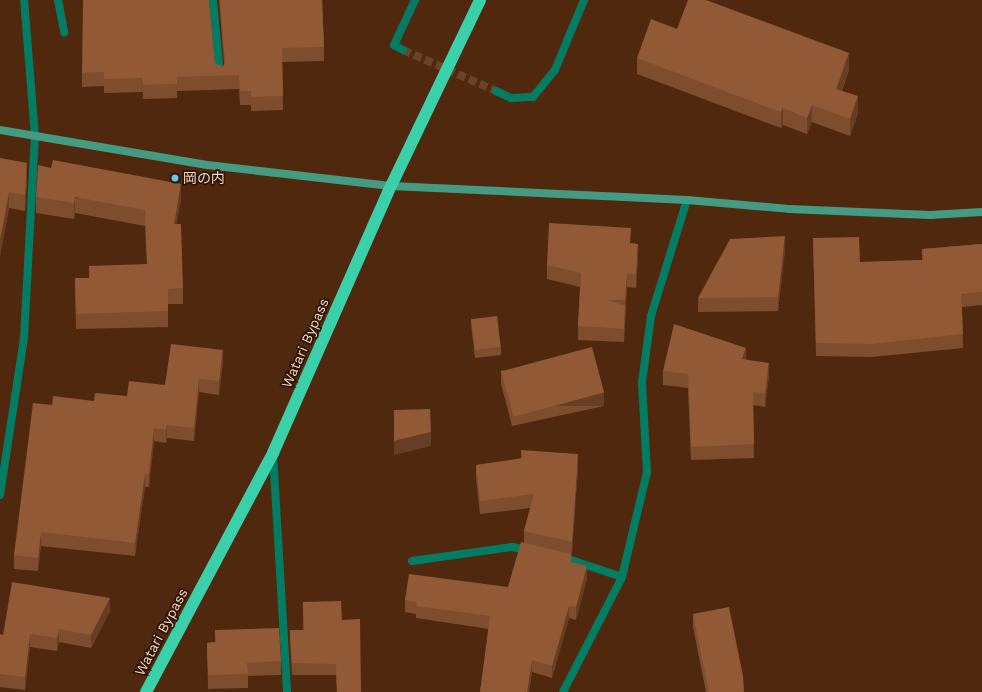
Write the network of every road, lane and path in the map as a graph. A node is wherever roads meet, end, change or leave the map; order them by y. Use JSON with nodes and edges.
{"nodes":[{"id":1,"x":24,"y":0,"type":"edge"},
{"id":2,"x":58,"y":0,"type":"edge"},
{"id":3,"x":213,"y":0,"type":"edge"},
{"id":4,"x":415,"y":0,"type":"edge"},
{"id":5,"x":480,"y":0,"type":"edge"},
{"id":6,"x":584,"y":0,"type":"edge"},
{"id":7,"x":64,"y":32,"type":"dead end"},
{"id":8,"x":403,"y":50,"type":"dead end"},
{"id":9,"x":220,"y":76,"type":"edge"},
{"id":10,"x":496,"y":92,"type":"tunnel mouth"},
{"id":11,"x":0,"y":130,"type":"edge"},
{"id":12,"x":35,"y":136,"type":"junction"},
{"id":13,"x":391,"y":186,"type":"junction"},
{"id":14,"x":687,"y":200,"type":"junction"},
{"id":15,"x":982,"y":212,"type":"edge"},
{"id":16,"x":273,"y":453,"type":"junction"},
{"id":17,"x":0,"y":495,"type":"edge"},
{"id":18,"x":540,"y":553,"type":"edge"},
{"id":19,"x":554,"y":556,"type":"edge"},
{"id":20,"x":412,"y":561,"type":"dead end"},
{"id":21,"x":622,"y":577,"type":"junction"},
{"id":22,"x":146,"y":692,"type":"edge"},
{"id":23,"x":287,"y":692,"type":"edge"},
{"id":24,"x":563,"y":692,"type":"edge"}],
"edges":[{"from":1,"to":12,"type":"street"},
{"from":2,"to":7,"type":"street"},
{"from":3,"to":9,"type":"street"},
{"from":4,"to":8,"type":"street"},
{"from":5,"to":13,"type":"highway","name":"Watari Bypass"},
{"from":6,"to":10,"type":"street"},
{"from":11,"to":12,"type":"street"},
{"from":12,"to":13,"type":"street"},
{"from":12,"to":17,"type":"street"},
{"from":13,"to":14,"type":"street"},
{"from":13,"to":16,"type":"highway","name":"Watari Bypass"},
{"from":14,"to":15,"type":"street"},
{"from":14,"to":21,"type":"street"},
{"from":16,"to":22,"type":"highway","name":"Watari Bypass"},
{"from":16,"to":23,"type":"street"},
{"from":18,"to":20,"type":"street"},
{"from":19,"to":21,"type":"street"},
{"from":21,"to":24,"type":"street"}]}
